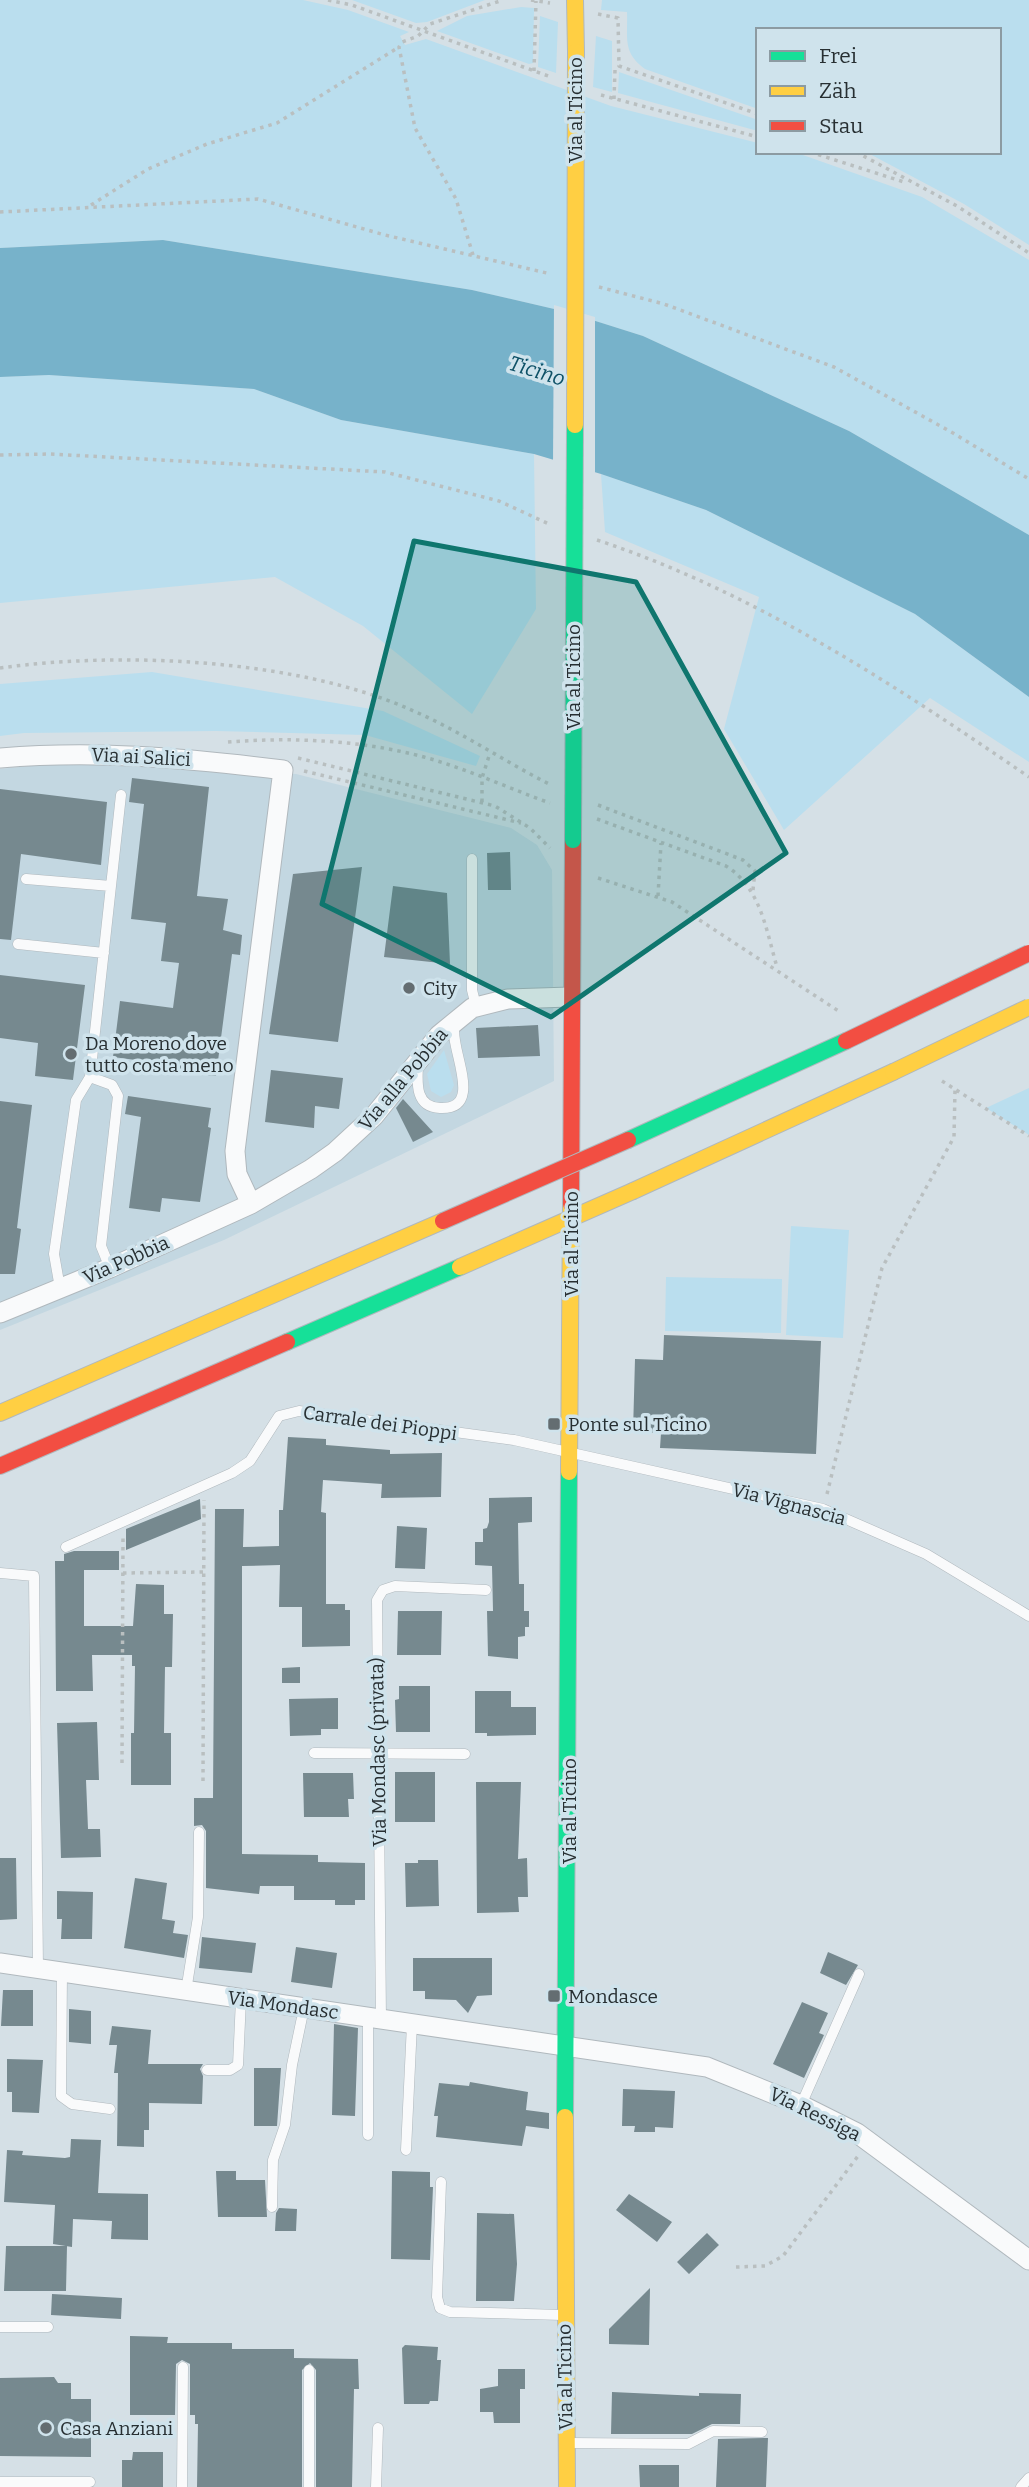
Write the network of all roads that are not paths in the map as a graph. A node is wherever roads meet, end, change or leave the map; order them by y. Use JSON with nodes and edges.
{"nodes":[{"id":1,"x":575,"y":4,"type":"edge"},
{"id":2,"x":0,"y":758,"type":"edge"},
{"id":3,"x":121,"y":795,"type":"dead end"},
{"id":4,"x":472,"y":859,"type":"dead end"},
{"id":5,"x":26,"y":879,"type":"dead end"},
{"id":6,"x":111,"y":886,"type":"junction"},
{"id":7,"x":18,"y":944,"type":"dead end"},
{"id":8,"x":104,"y":953,"type":"junction"},
{"id":9,"x":1029,"y":953,"type":"edge"},
{"id":10,"x":570,"y":998,"type":"junction"},
{"id":11,"x":1029,"y":1007,"type":"edge"},
{"id":12,"x":468,"y":1010,"type":"junction"},
{"id":13,"x":419,"y":1061,"type":"junction"},
{"id":14,"x":90,"y":1077,"type":"junction"},
{"id":15,"x":251,"y":1204,"type":"junction"},
{"id":16,"x":110,"y":1268,"type":"junction"},
{"id":17,"x":60,"y":1289,"type":"junction"},
{"id":18,"x":0,"y":1314,"type":"edge"},
{"id":19,"x":0,"y":1413,"type":"edge"},
{"id":20,"x":571,"y":1451,"type":"junction"},
{"id":21,"x":0,"y":1466,"type":"edge"},
{"id":22,"x":66,"y":1547,"type":"dead end"},
{"id":23,"x":0,"y":1573,"type":"edge"},
{"id":24,"x":486,"y":1590,"type":"dead end"},
{"id":25,"x":1029,"y":1616,"type":"edge"},
{"id":26,"x":314,"y":1753,"type":"dead end"},
{"id":27,"x":380,"y":1753,"type":"junction"},
{"id":28,"x":466,"y":1754,"type":"dead end"},
{"id":29,"x":199,"y":1832,"type":"dead end"},
{"id":30,"x":0,"y":1963,"type":"edge"},
{"id":31,"x":38,"y":1969,"type":"junction"},
{"id":32,"x":62,"y":1972,"type":"junction"},
{"id":33,"x":859,"y":1975,"type":"dead end"},
{"id":34,"x":186,"y":1991,"type":"junction"},
{"id":35,"x":241,"y":1999,"type":"junction"},
{"id":36,"x":304,"y":2008,"type":"junction"},
{"id":37,"x":375,"y":2019,"type":"junction"},
{"id":38,"x":412,"y":2024,"type":"junction"},
{"id":39,"x":566,"y":2047,"type":"junction"},
{"id":40,"x":207,"y":2070,"type":"dead end"},
{"id":41,"x":801,"y":2105,"type":"junction"},
{"id":42,"x":110,"y":2109,"type":"dead end"},
{"id":43,"x":368,"y":2135,"type":"dead end"},
{"id":44,"x":406,"y":2150,"type":"dead end"},
{"id":45,"x":441,"y":2182,"type":"dead end"},
{"id":46,"x":272,"y":2207,"type":"dead end"},
{"id":47,"x":1029,"y":2260,"type":"edge"},
{"id":48,"x":564,"y":2315,"type":"junction"},
{"id":49,"x":0,"y":2327,"type":"edge"},
{"id":50,"x":48,"y":2327,"type":"dead end"},
{"id":51,"x":183,"y":2367,"type":"dead end"},
{"id":52,"x":309,"y":2370,"type":"dead end"},
{"id":53,"x":378,"y":2428,"type":"dead end"},
{"id":54,"x":762,"y":2432,"type":"dead end"},
{"id":55,"x":566,"y":2442,"type":"junction"},
{"id":56,"x":1029,"y":2478,"type":"edge"},
{"id":57,"x":0,"y":2482,"type":"edge"},
{"id":58,"x":90,"y":2483,"type":"dead end"},
{"id":59,"x":183,"y":2487,"type":"edge"},
{"id":60,"x":309,"y":2487,"type":"edge"},
{"id":61,"x":376,"y":2487,"type":"edge"},
{"id":62,"x":567,"y":2487,"type":"edge"},
{"id":63,"x":1021,"y":2487,"type":"edge"}],
"edges":[{"from":1,"to":10,"type":"main road","name":"Via al Ticino","bridge":true},
{"from":2,"to":15,"type":"street","name":"Via ai Salici"},
{"from":3,"to":6,"type":"lane"},
{"from":4,"to":12,"type":"lane"},
{"from":5,"to":6,"type":"lane"},
{"from":6,"to":8,"type":"lane"},
{"from":7,"to":8,"type":"lane"},
{"from":8,"to":14,"type":"lane"},
{"from":9,"to":19,"type":"main road","bridge":true},
{"from":10,"to":12,"type":"street"},
{"from":10,"to":20,"type":"main road","name":"Via al Ticino"},
{"from":11,"to":21,"type":"main road","bridge":true},
{"from":12,"to":13,"type":"street","name":"Via alla Pobbia"},
{"from":12,"to":13,"type":"lane"},
{"from":13,"to":15,"type":"street","name":"Via alla Pobbia"},
{"from":14,"to":16,"type":"lane"},
{"from":14,"to":17,"type":"lane"},
{"from":15,"to":16,"type":"street","name":"Via Pobbia"},
{"from":16,"to":17,"type":"street","name":"Via Pobbia"},
{"from":17,"to":18,"type":"street","name":"Via Pobbia"},
{"from":20,"to":22,"type":"lane","name":"Carrale dei Pioppi"},
{"from":20,"to":25,"type":"lane","name":"Via Vignascia"},
{"from":20,"to":39,"type":"main road","name":"Via al Ticino"},
{"from":23,"to":31,"type":"lane"},
{"from":24,"to":27,"type":"lane","name":"Via Mondasc (privata)"},
{"from":26,"to":27,"type":"lane"},
{"from":27,"to":28,"type":"lane"},
{"from":27,"to":37,"type":"lane","name":"Via Mondasc (privata)"},
{"from":29,"to":34,"type":"lane"},
{"from":30,"to":31,"type":"street","name":"Via Mondasc"},
{"from":31,"to":32,"type":"street","name":"Via Mondasc"},
{"from":32,"to":34,"type":"street","name":"Via Mondasc"},
{"from":32,"to":42,"type":"lane"},
{"from":33,"to":41,"type":"lane"},
{"from":34,"to":35,"type":"street","name":"Via Mondasc"},
{"from":35,"to":36,"type":"street","name":"Via Mondasc"},
{"from":35,"to":40,"type":"lane"},
{"from":36,"to":37,"type":"street","name":"Via Mondasc"},
{"from":36,"to":46,"type":"lane"},
{"from":37,"to":38,"type":"street","name":"Via Mondasc"},
{"from":37,"to":43,"type":"lane","name":"Via Mondasc (privata)"},
{"from":38,"to":39,"type":"street","name":"Via Mondasc"},
{"from":38,"to":44,"type":"lane"},
{"from":39,"to":41,"type":"street","name":"Via Ressiga"},
{"from":39,"to":48,"type":"main road","name":"Via al Ticino"},
{"from":41,"to":47,"type":"street","name":"Via Ressiga"},
{"from":45,"to":48,"type":"lane"},
{"from":48,"to":55,"type":"main road","name":"Via al Ticino"},
{"from":49,"to":50,"type":"lane"},
{"from":51,"to":59,"type":"lane"},
{"from":52,"to":60,"type":"lane"},
{"from":53,"to":61,"type":"lane"},
{"from":54,"to":55,"type":"lane"},
{"from":55,"to":62,"type":"main road","name":"Via al Ticino"},
{"from":56,"to":63,"type":"lane"},
{"from":57,"to":58,"type":"lane"}]}
